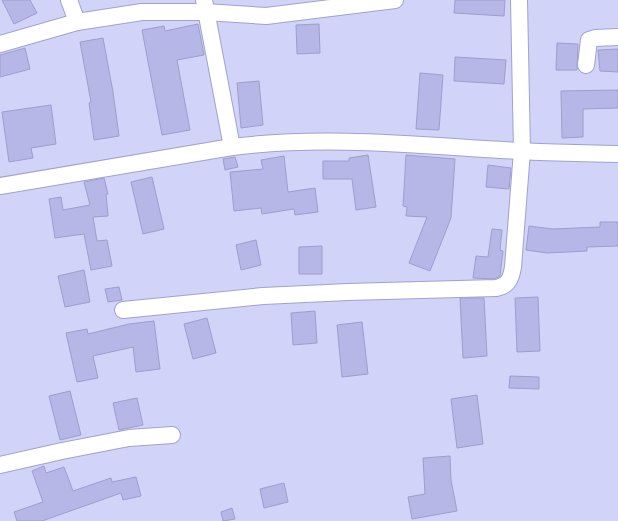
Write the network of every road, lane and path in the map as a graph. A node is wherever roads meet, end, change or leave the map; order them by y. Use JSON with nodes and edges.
{"nodes":[{"id":1,"x":69,"y":0,"type":"edge"},
{"id":2,"x":395,"y":0,"type":"edge"},
{"id":3,"x":519,"y":0,"type":"edge"},
{"id":4,"x":205,"y":6,"type":"edge"},
{"id":5,"x":77,"y":22,"type":"junction"},
{"id":6,"x":618,"y":38,"type":"edge"},
{"id":7,"x":0,"y":44,"type":"edge"},
{"id":8,"x":586,"y":65,"type":"dead end"},
{"id":9,"x":232,"y":147,"type":"junction"},
{"id":10,"x":522,"y":151,"type":"junction"},
{"id":11,"x":618,"y":154,"type":"edge"},
{"id":12,"x":0,"y":186,"type":"edge"},
{"id":13,"x":123,"y":310,"type":"dead end"},
{"id":14,"x":172,"y":435,"type":"dead end"},
{"id":15,"x":0,"y":464,"type":"edge"}],
"edges":[{"from":1,"to":5,"type":"street"},
{"from":2,"to":4,"type":"street"},
{"from":3,"to":10,"type":"street"},
{"from":4,"to":5,"type":"street"},
{"from":4,"to":9,"type":"street"},
{"from":5,"to":7,"type":"street"},
{"from":6,"to":8,"type":"street"},
{"from":9,"to":10,"type":"street"},
{"from":9,"to":12,"type":"street"},
{"from":10,"to":11,"type":"street"},
{"from":10,"to":13,"type":"street"},
{"from":14,"to":15,"type":"street"}]}
